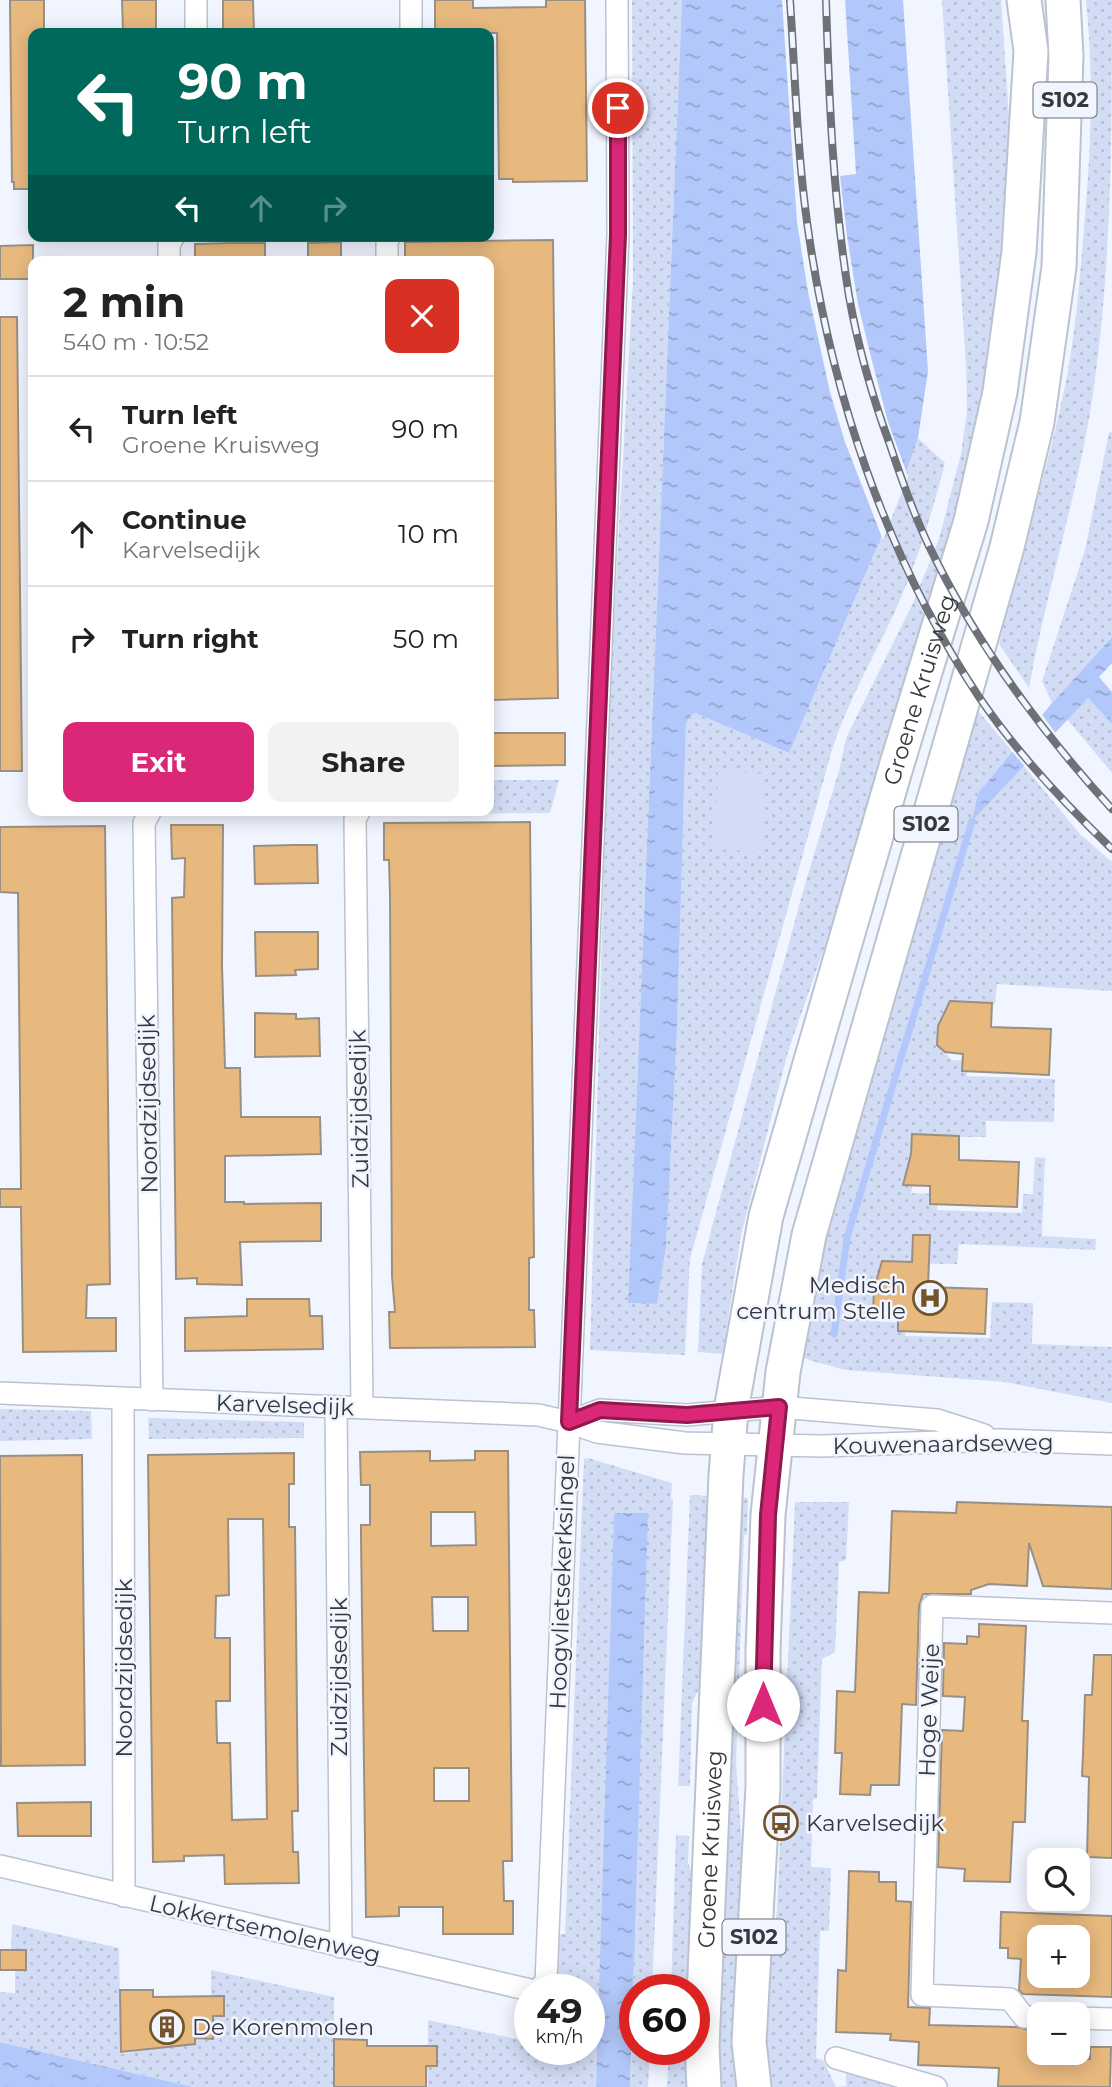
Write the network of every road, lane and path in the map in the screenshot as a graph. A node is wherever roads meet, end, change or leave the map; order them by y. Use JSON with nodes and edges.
{"nodes":[{"id":1,"x":196,"y":0,"type":"edge"},
{"id":2,"x":411,"y":0,"type":"edge"},
{"id":3,"x":617,"y":0,"type":"edge"},
{"id":4,"x":1024,"y":0,"type":"edge"},
{"id":5,"x":1063,"y":0,"type":"edge"},
{"id":6,"x":197,"y":28,"type":"edge"},
{"id":7,"x":411,"y":28,"type":"edge"},
{"id":8,"x":148,"y":816,"type":"edge"},
{"id":9,"x":357,"y":816,"type":"edge"},
{"id":10,"x":0,"y":1394,"type":"edge"},
{"id":11,"x":122,"y":1398,"type":"junction"},
{"id":12,"x":152,"y":1400,"type":"junction"},
{"id":13,"x":336,"y":1407,"type":"junction"},
{"id":14,"x":779,"y":1407,"type":"junction"},
{"id":15,"x":362,"y":1408,"type":"junction"},
{"id":16,"x":731,"y":1410,"type":"junction"},
{"id":17,"x":569,"y":1422,"type":"junction"},
{"id":18,"x":1000,"y":1440,"type":"junction"},
{"id":19,"x":728,"y":1444,"type":"junction"},
{"id":20,"x":1112,"y":1444,"type":"edge"},
{"id":21,"x":774,"y":1446,"type":"junction"},
{"id":22,"x":1112,"y":1613,"type":"edge"},
{"id":23,"x":0,"y":1866,"type":"edge"},
{"id":24,"x":124,"y":1896,"type":"junction"},
{"id":25,"x":341,"y":1947,"type":"junction"},
{"id":26,"x":546,"y":1974,"type":"edge"},
{"id":27,"x":514,"y":1984,"type":"edge"},
{"id":28,"x":1027,"y":2017,"type":"edge"},
{"id":29,"x":1090,"y":2018,"type":"edge"},
{"id":30,"x":1112,"y":2018,"type":"edge"},
{"id":31,"x":836,"y":2058,"type":"dead end"},
{"id":32,"x":704,"y":2087,"type":"edge"},
{"id":33,"x":754,"y":2087,"type":"edge"},
{"id":34,"x":936,"y":2087,"type":"edge"}],
"edges":[{"from":1,"to":6,"type":"street"},
{"from":2,"to":7,"type":"street"},
{"from":3,"to":17,"type":"street","name":"Hoogvlietsekerksingel"},
{"from":4,"to":16,"type":"main road","name":"Groene Kruisweg","number":"S102"},
{"from":5,"to":14,"type":"main road","name":"Groene Kruisweg","number":"S102"},
{"from":8,"to":12,"type":"street","name":"Noordzijdsedijk"},
{"from":9,"to":15,"type":"street","name":"Zuidzijdsedijk"},
{"from":10,"to":11,"type":"street","name":"Karvelsedijk"},
{"from":11,"to":12,"type":"street","name":"Karvelsedijk"},
{"from":11,"to":24,"type":"street","name":"Noordzijdsedijk"},
{"from":12,"to":13,"type":"street","name":"Karvelsedijk"},
{"from":13,"to":15,"type":"street","name":"Karvelsedijk"},
{"from":13,"to":25,"type":"street","name":"Zuidzijdsedijk"},
{"from":14,"to":16,"type":"street"},
{"from":14,"to":18,"type":"street"},
{"from":14,"to":21,"type":"main road","name":"Groene Kruisweg","number":"S102"},
{"from":15,"to":17,"type":"street","name":"Karvelsedijk"},
{"from":16,"to":17,"type":"street"},
{"from":16,"to":19,"type":"main road","name":"Groene Kruisweg","number":"S102"},
{"from":17,"to":19,"type":"street","name":"Karvelsedijk"},
{"from":17,"to":26,"type":"street","name":"Hoogvlietsekerksingel"},
{"from":18,"to":20,"type":"street","name":"Kouwenaardseweg"},
{"from":18,"to":21,"type":"street","name":"Kouwenaardseweg"},
{"from":19,"to":21,"type":"street"},
{"from":19,"to":32,"type":"main road","name":"Groene Kruisweg","number":"S102"},
{"from":21,"to":33,"type":"main road","name":"Groene Kruisweg","number":"S102"},
{"from":22,"to":28,"type":"street","name":"Hoge Weije"},
{"from":23,"to":24,"type":"street","name":"Lokkertsemolenweg"},
{"from":24,"to":25,"type":"street","name":"Lokkertsemolenweg"},
{"from":25,"to":27,"type":"street","name":"Lokkertsemolenweg"},
{"from":29,"to":30,"type":"street"},
{"from":31,"to":34,"type":"street"}]}
